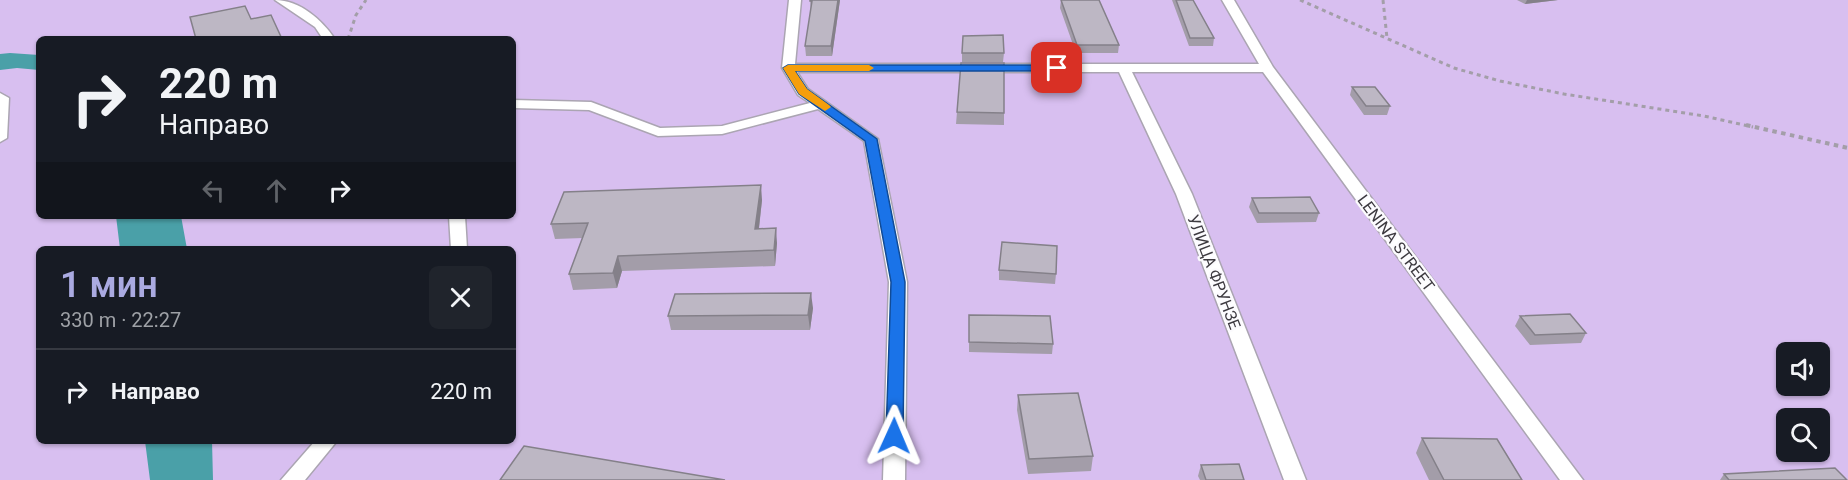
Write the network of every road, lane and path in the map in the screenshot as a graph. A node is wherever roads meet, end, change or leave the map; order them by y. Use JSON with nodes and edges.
{"nodes":[{"id":1,"x":281,"y":0,"type":"edge"},
{"id":2,"x":366,"y":0,"type":"edge"},
{"id":3,"x":795,"y":0,"type":"edge"},
{"id":4,"x":1228,"y":0,"type":"edge"},
{"id":5,"x":1300,"y":0,"type":"edge"},
{"id":6,"x":1383,"y":0,"type":"edge"},
{"id":7,"x":327,"y":36,"type":"edge"},
{"id":8,"x":349,"y":36,"type":"edge"},
{"id":9,"x":1388,"y":38,"type":"junction"},
{"id":10,"x":788,"y":68,"type":"junction"},
{"id":11,"x":1124,"y":68,"type":"junction"},
{"id":12,"x":1267,"y":68,"type":"junction"},
{"id":13,"x":0,"y":98,"type":"edge"},
{"id":14,"x":516,"y":104,"type":"edge"},
{"id":15,"x":821,"y":104,"type":"junction"},
{"id":16,"x":0,"y":138,"type":"edge"},
{"id":17,"x":1848,"y":148,"type":"edge"},
{"id":18,"x":457,"y":219,"type":"edge"},
{"id":19,"x":459,"y":246,"type":"edge"},
{"id":20,"x":324,"y":444,"type":"edge"},
{"id":21,"x":292,"y":480,"type":"edge"},
{"id":22,"x":894,"y":480,"type":"edge"},
{"id":23,"x":1295,"y":480,"type":"edge"},
{"id":24,"x":1572,"y":480,"type":"edge"}],
"edges":[{"from":1,"to":7,"type":"street"},
{"from":2,"to":8,"type":"path"},
{"from":3,"to":10,"type":"street"},
{"from":4,"to":12,"type":"street","name":"LENINA STREET"},
{"from":5,"to":9,"type":"path"},
{"from":6,"to":9,"type":"path"},
{"from":9,"to":17,"type":"path"},
{"from":10,"to":11,"type":"street"},
{"from":10,"to":15,"type":"street"},
{"from":11,"to":12,"type":"street"},
{"from":11,"to":23,"type":"street","name":"УЛИЦА ФРУНЗЕ"},
{"from":12,"to":24,"type":"street","name":"LENINA STREET"},
{"from":13,"to":16,"type":"street"},
{"from":14,"to":15,"type":"street"},
{"from":15,"to":22,"type":"street"},
{"from":18,"to":19,"type":"street"},
{"from":20,"to":21,"type":"street"}]}
